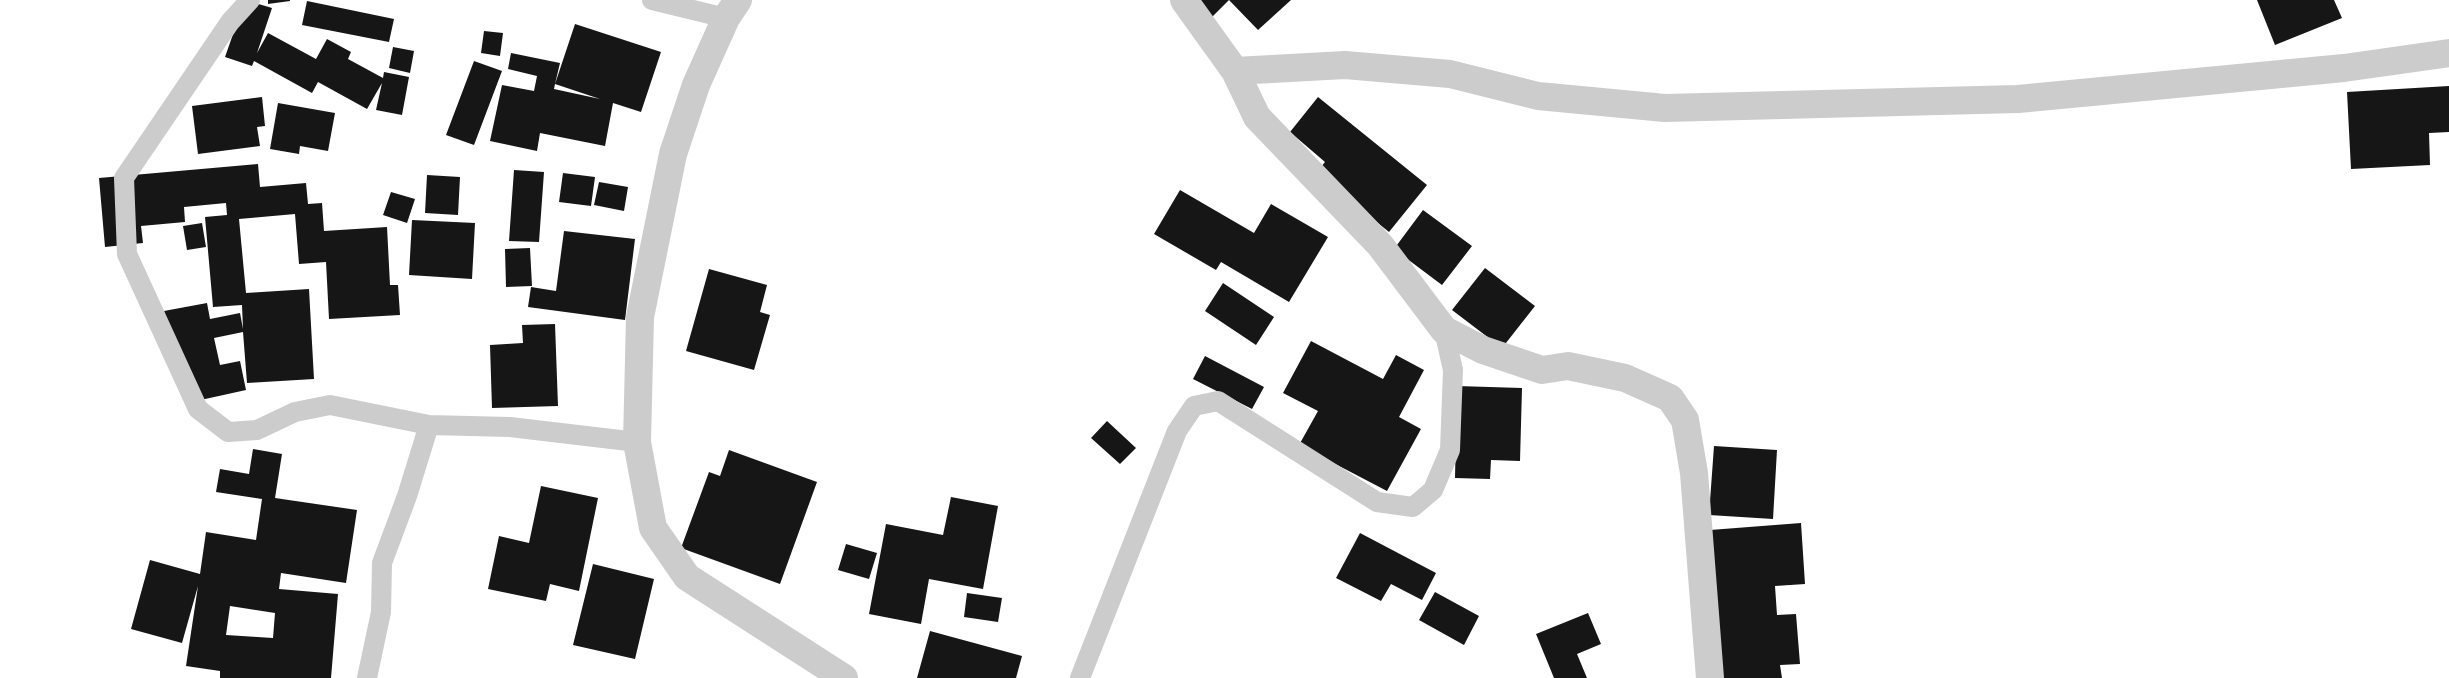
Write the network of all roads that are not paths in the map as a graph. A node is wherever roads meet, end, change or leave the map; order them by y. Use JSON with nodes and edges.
{"nodes":[{"id":1,"x":250,"y":0,"type":"edge"},
{"id":2,"x":652,"y":0,"type":"edge"},
{"id":3,"x":1184,"y":0,"type":"edge"},
{"id":4,"x":732,"y":9,"type":"edge"},
{"id":5,"x":2449,"y":53,"type":"edge"},
{"id":6,"x":1235,"y":71,"type":"junction"},
{"id":7,"x":1444,"y":330,"type":"junction"},
{"id":8,"x":429,"y":425,"type":"junction"},
{"id":9,"x":637,"y":442,"type":"junction"},
{"id":10,"x":367,"y":678,"type":"edge"},
{"id":11,"x":844,"y":678,"type":"edge"},
{"id":12,"x":1080,"y":678,"type":"edge"},
{"id":13,"x":1710,"y":678,"type":"edge"}],
"edges":[{"from":1,"to":8,"type":"lane"},
{"from":2,"to":4,"type":"lane"},
{"from":3,"to":6,"type":"street"},
{"from":4,"to":9,"type":"street"},
{"from":5,"to":6,"type":"street"},
{"from":6,"to":7,"type":"street"},
{"from":7,"to":12,"type":"lane"},
{"from":7,"to":13,"type":"street"},
{"from":8,"to":9,"type":"lane"},
{"from":8,"to":10,"type":"lane"},
{"from":9,"to":11,"type":"street"}]}
